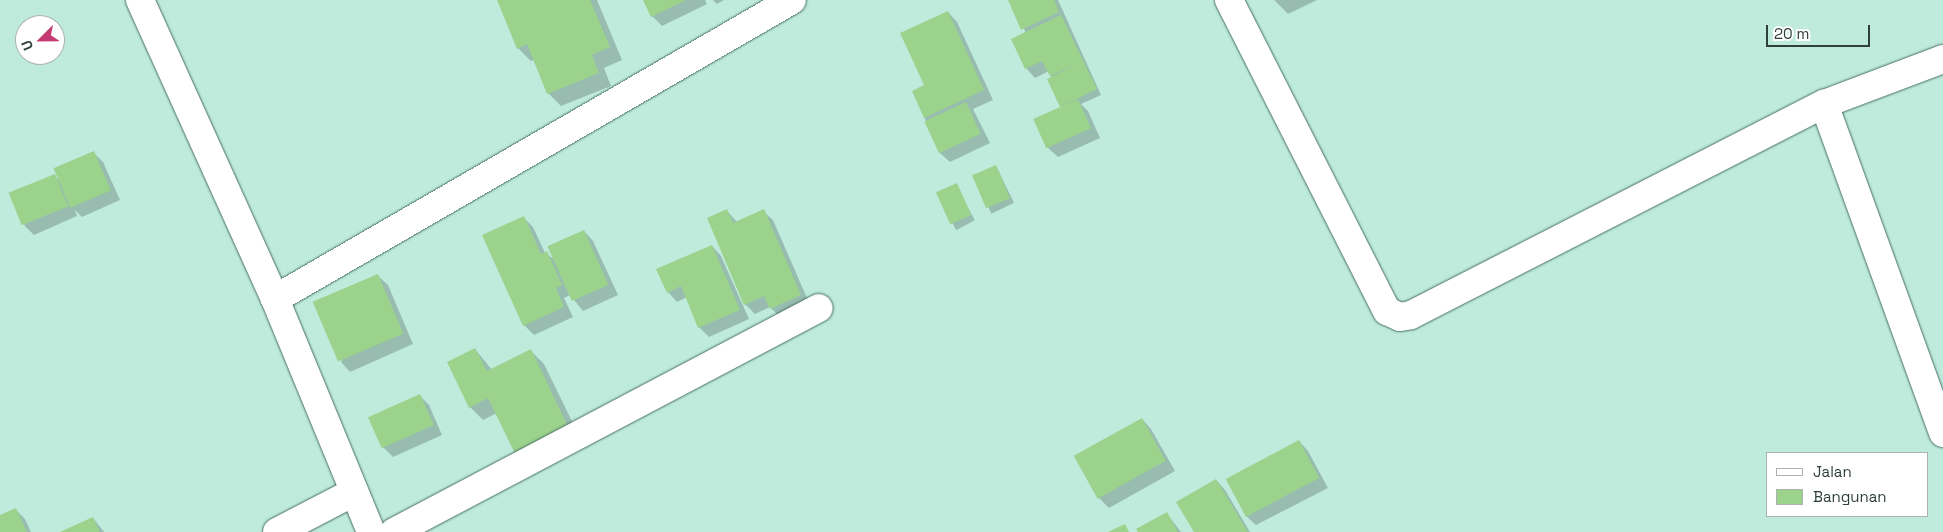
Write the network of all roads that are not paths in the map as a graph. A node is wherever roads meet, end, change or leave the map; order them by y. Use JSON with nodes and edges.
{"nodes":[{"id":1,"x":140,"y":0,"type":"edge"},
{"id":2,"x":792,"y":0,"type":"edge"},
{"id":3,"x":1229,"y":0,"type":"edge"},
{"id":4,"x":1943,"y":59,"type":"edge"},
{"id":5,"x":1824,"y":104,"type":"junction"},
{"id":6,"x":275,"y":299,"type":"junction"},
{"id":7,"x":820,"y":308,"type":"dead end"},
{"id":8,"x":1943,"y":433,"type":"edge"},
{"id":9,"x":354,"y":492,"type":"junction"},
{"id":10,"x":277,"y":532,"type":"edge"},
{"id":11,"x":371,"y":532,"type":"edge"},
{"id":12,"x":394,"y":532,"type":"edge"}],
"edges":[{"from":1,"to":6,"type":"street"},
{"from":2,"to":6,"type":"street"},
{"from":3,"to":5,"type":"street"},
{"from":4,"to":5,"type":"street"},
{"from":5,"to":8,"type":"street"},
{"from":6,"to":9,"type":"street"},
{"from":7,"to":12,"type":"street"},
{"from":9,"to":10,"type":"street"},
{"from":9,"to":11,"type":"street"}]}
